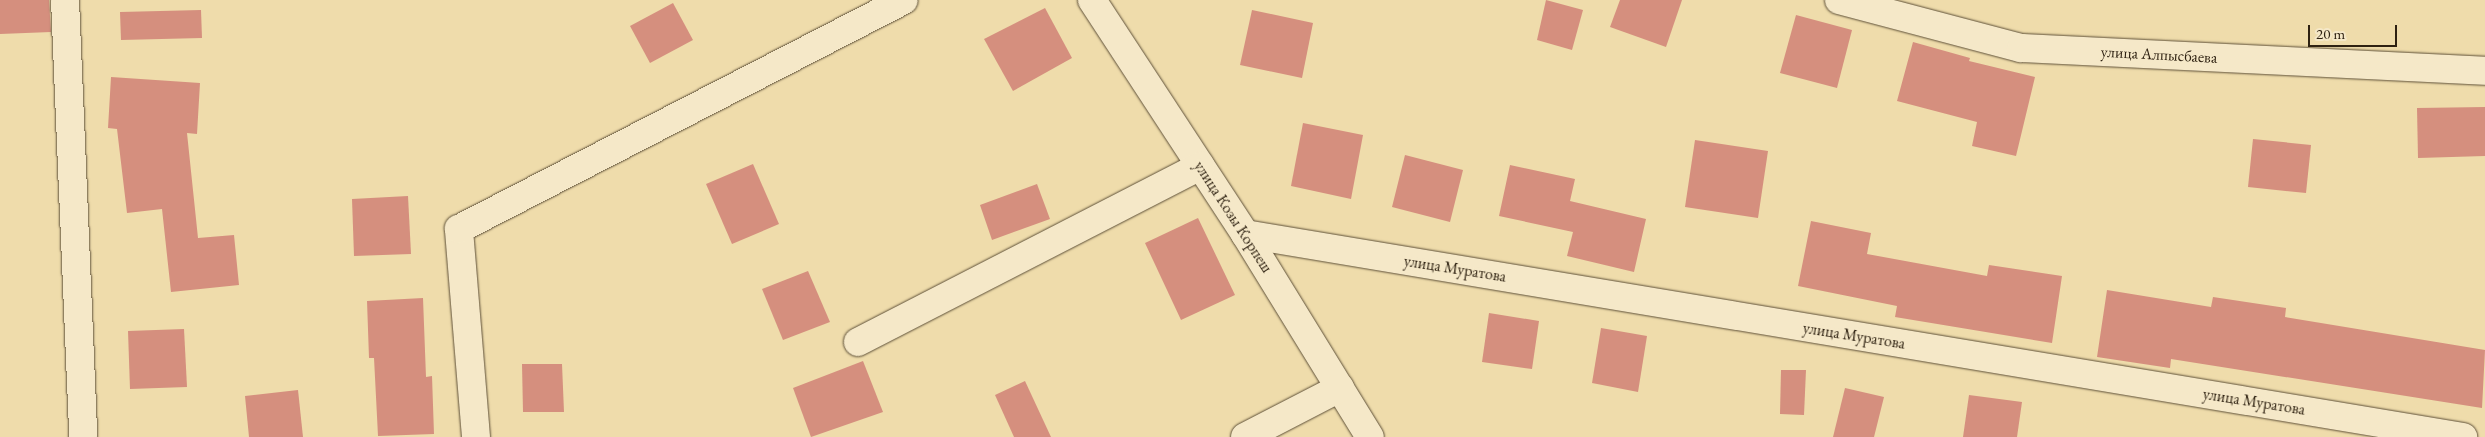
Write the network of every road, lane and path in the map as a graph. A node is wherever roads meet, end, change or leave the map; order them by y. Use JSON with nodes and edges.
{"nodes":[{"id":1,"x":65,"y":0,"type":"edge"},
{"id":2,"x":904,"y":0,"type":"edge"},
{"id":3,"x":1092,"y":0,"type":"edge"},
{"id":4,"x":1839,"y":0,"type":"edge"},
{"id":5,"x":2485,"y":71,"type":"edge"},
{"id":6,"x":1200,"y":166,"type":"junction"},
{"id":7,"x":1245,"y":234,"type":"junction"},
{"id":8,"x":858,"y":342,"type":"dead end"},
{"id":9,"x":1340,"y":388,"type":"junction"},
{"id":10,"x":83,"y":437,"type":"edge"},
{"id":11,"x":476,"y":437,"type":"edge"},
{"id":12,"x":1245,"y":437,"type":"edge"},
{"id":13,"x":1370,"y":437,"type":"edge"},
{"id":14,"x":2463,"y":437,"type":"edge"}],
"edges":[{"from":1,"to":10,"type":"street"},
{"from":2,"to":11,"type":"street"},
{"from":3,"to":6,"type":"street","name":"улица Козы Корпеш"},
{"from":4,"to":5,"type":"street","name":"улица Алпысбаева"},
{"from":6,"to":7,"type":"street","name":"улица Козы Корпеш"},
{"from":6,"to":8,"type":"street"},
{"from":7,"to":9,"type":"street","name":"улица Козы Корпеш"},
{"from":7,"to":14,"type":"street","name":"улица Муратова"},
{"from":9,"to":12,"type":"street"},
{"from":9,"to":13,"type":"street","name":"улица Козы Корпеш"}]}
